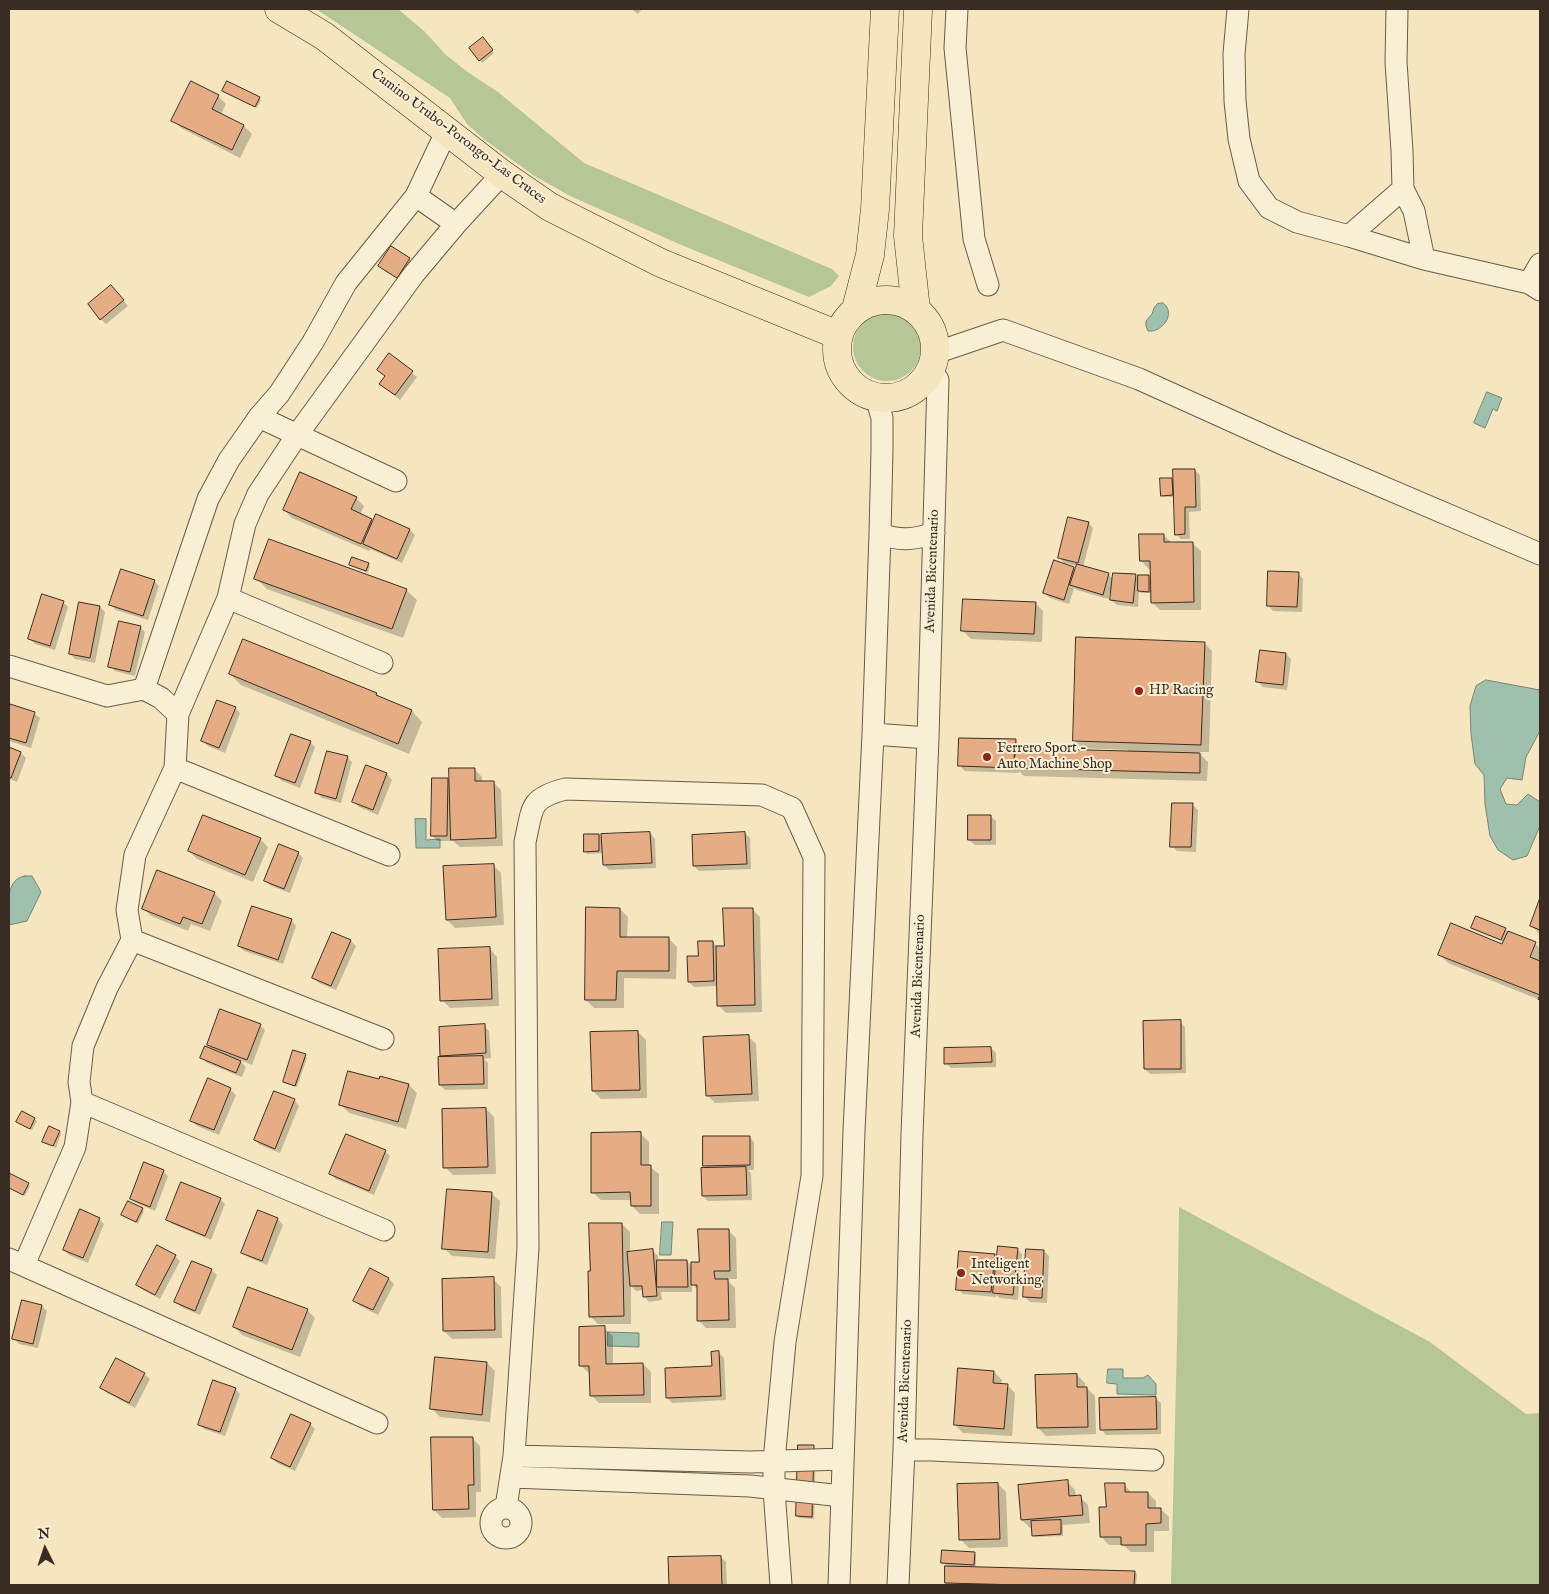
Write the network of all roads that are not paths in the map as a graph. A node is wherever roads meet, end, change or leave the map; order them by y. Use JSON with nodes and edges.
{"nodes":[{"id":1,"x":279,"y":9,"type":"edge"},
{"id":2,"x":885,"y":9,"type":"edge"},
{"id":3,"x":918,"y":9,"type":"edge"},
{"id":4,"x":957,"y":9,"type":"edge"},
{"id":5,"x":1238,"y":9,"type":"edge"},
{"id":6,"x":1397,"y":9,"type":"edge"},
{"id":7,"x":447,"y":130,"type":"junction"},
{"id":8,"x":502,"y":174,"type":"junction"},
{"id":9,"x":1403,"y":188,"type":"junction"},
{"id":10,"x":416,"y":196,"type":"junction"},
{"id":11,"x":456,"y":224,"type":"junction"},
{"id":12,"x":1349,"y":236,"type":"junction"},
{"id":13,"x":1424,"y":259,"type":"junction"},
{"id":14,"x":1540,"y":264,"type":"edge"},
{"id":15,"x":988,"y":285,"type":"dead end"},
{"id":16,"x":1535,"y":287,"type":"edge"},
{"id":17,"x":856,"y":309,"type":"junction"},
{"id":18,"x":916,"y":310,"type":"junction"},
{"id":19,"x":838,"y":335,"type":"junction"},
{"id":20,"x":933,"y":361,"type":"junction"},
{"id":21,"x":876,"y":397,"type":"junction"},
{"id":22,"x":259,"y":416,"type":"junction"},
{"id":23,"x":297,"y":435,"type":"junction"},
{"id":24,"x":396,"y":481,"type":"dead end"},
{"id":25,"x":880,"y":534,"type":"junction"},
{"id":26,"x":934,"y":534,"type":"junction"},
{"id":27,"x":1540,"y":554,"type":"edge"},
{"id":28,"x":228,"y":598,"type":"junction"},
{"id":29,"x":382,"y":663,"type":"dead end"},
{"id":30,"x":9,"y":666,"type":"edge"},
{"id":31,"x":144,"y":689,"type":"junction"},
{"id":32,"x":178,"y":714,"type":"junction"},
{"id":33,"x":873,"y":734,"type":"junction"},
{"id":34,"x":928,"y":738,"type":"junction"},
{"id":35,"x":175,"y":768,"type":"junction"},
{"id":36,"x":389,"y":855,"type":"dead end"},
{"id":37,"x":132,"y":940,"type":"junction"},
{"id":38,"x":383,"y":1039,"type":"dead end"},
{"id":39,"x":82,"y":1102,"type":"junction"},
{"id":40,"x":384,"y":1230,"type":"dead end"},
{"id":41,"x":16,"y":1262,"type":"edge"},
{"id":42,"x":377,"y":1423,"type":"dead end"},
{"id":43,"x":904,"y":1450,"type":"junction"},
{"id":44,"x":514,"y":1456,"type":"junction"},
{"id":45,"x":843,"y":1460,"type":"junction"},
{"id":46,"x":1153,"y":1460,"type":"dead end"},
{"id":47,"x":774,"y":1461,"type":"junction"},
{"id":48,"x":511,"y":1477,"type":"junction"},
{"id":49,"x":774,"y":1490,"type":"junction"},
{"id":50,"x":842,"y":1496,"type":"junction"},
{"id":51,"x":506,"y":1507,"type":"dead end"},
{"id":52,"x":781,"y":1585,"type":"edge"},
{"id":53,"x":839,"y":1585,"type":"edge"},
{"id":54,"x":898,"y":1585,"type":"edge"}],
"edges":[{"from":1,"to":7,"type":"main road","name":"Camino Urubo-Porongo-Las Cruces"},
{"from":2,"to":17,"type":"main road"},
{"from":3,"to":18,"type":"main road"},
{"from":4,"to":15,"type":"street"},
{"from":5,"to":12,"type":"street"},
{"from":6,"to":9,"type":"street"},
{"from":7,"to":8,"type":"main road","name":"Camino Urubo-Porongo-Las Cruces"},
{"from":7,"to":10,"type":"street"},
{"from":8,"to":11,"type":"street"},
{"from":8,"to":19,"type":"main road","name":"Camino Urubo-Porongo-Las Cruces"},
{"from":9,"to":12,"type":"street"},
{"from":9,"to":13,"type":"street"},
{"from":10,"to":11,"type":"street"},
{"from":10,"to":22,"type":"street"},
{"from":11,"to":23,"type":"street"},
{"from":12,"to":13,"type":"street"},
{"from":13,"to":16,"type":"street"},
{"from":14,"to":16,"type":"street"},
{"from":17,"to":18,"type":"main road"},
{"from":17,"to":19,"type":"main road"},
{"from":18,"to":20,"type":"main road"},
{"from":19,"to":21,"type":"main road"},
{"from":20,"to":21,"type":"main road"},
{"from":20,"to":26,"type":"street","name":"Avenida Bicentenario"},
{"from":20,"to":27,"type":"street"},
{"from":21,"to":25,"type":"street"},
{"from":22,"to":23,"type":"street"},
{"from":22,"to":31,"type":"street"},
{"from":23,"to":24,"type":"street"},
{"from":23,"to":28,"type":"street"},
{"from":25,"to":26,"type":"street"},
{"from":25,"to":33,"type":"street"},
{"from":26,"to":34,"type":"street","name":"Avenida Bicentenario"},
{"from":28,"to":29,"type":"street"},
{"from":28,"to":32,"type":"street"},
{"from":30,"to":31,"type":"street"},
{"from":31,"to":32,"type":"street"},
{"from":32,"to":35,"type":"street"},
{"from":33,"to":34,"type":"street"},
{"from":33,"to":45,"type":"street"},
{"from":34,"to":43,"type":"street","name":"Avenida Bicentenario"},
{"from":35,"to":36,"type":"street"},
{"from":35,"to":37,"type":"street"},
{"from":37,"to":38,"type":"street"},
{"from":37,"to":39,"type":"street"},
{"from":39,"to":40,"type":"street"},
{"from":39,"to":41,"type":"street"},
{"from":41,"to":42,"type":"street"},
{"from":43,"to":46,"type":"street"},
{"from":43,"to":54,"type":"street","name":"Avenida Bicentenario"},
{"from":44,"to":47,"type":"street"},
{"from":44,"to":47,"type":"street"},
{"from":44,"to":48,"type":"street"},
{"from":45,"to":47,"type":"street"},
{"from":45,"to":50,"type":"street"},
{"from":47,"to":49,"type":"street"},
{"from":48,"to":49,"type":"street"},
{"from":48,"to":51,"type":"street"},
{"from":49,"to":50,"type":"street"},
{"from":49,"to":52,"type":"street"},
{"from":50,"to":53,"type":"street"}]}
